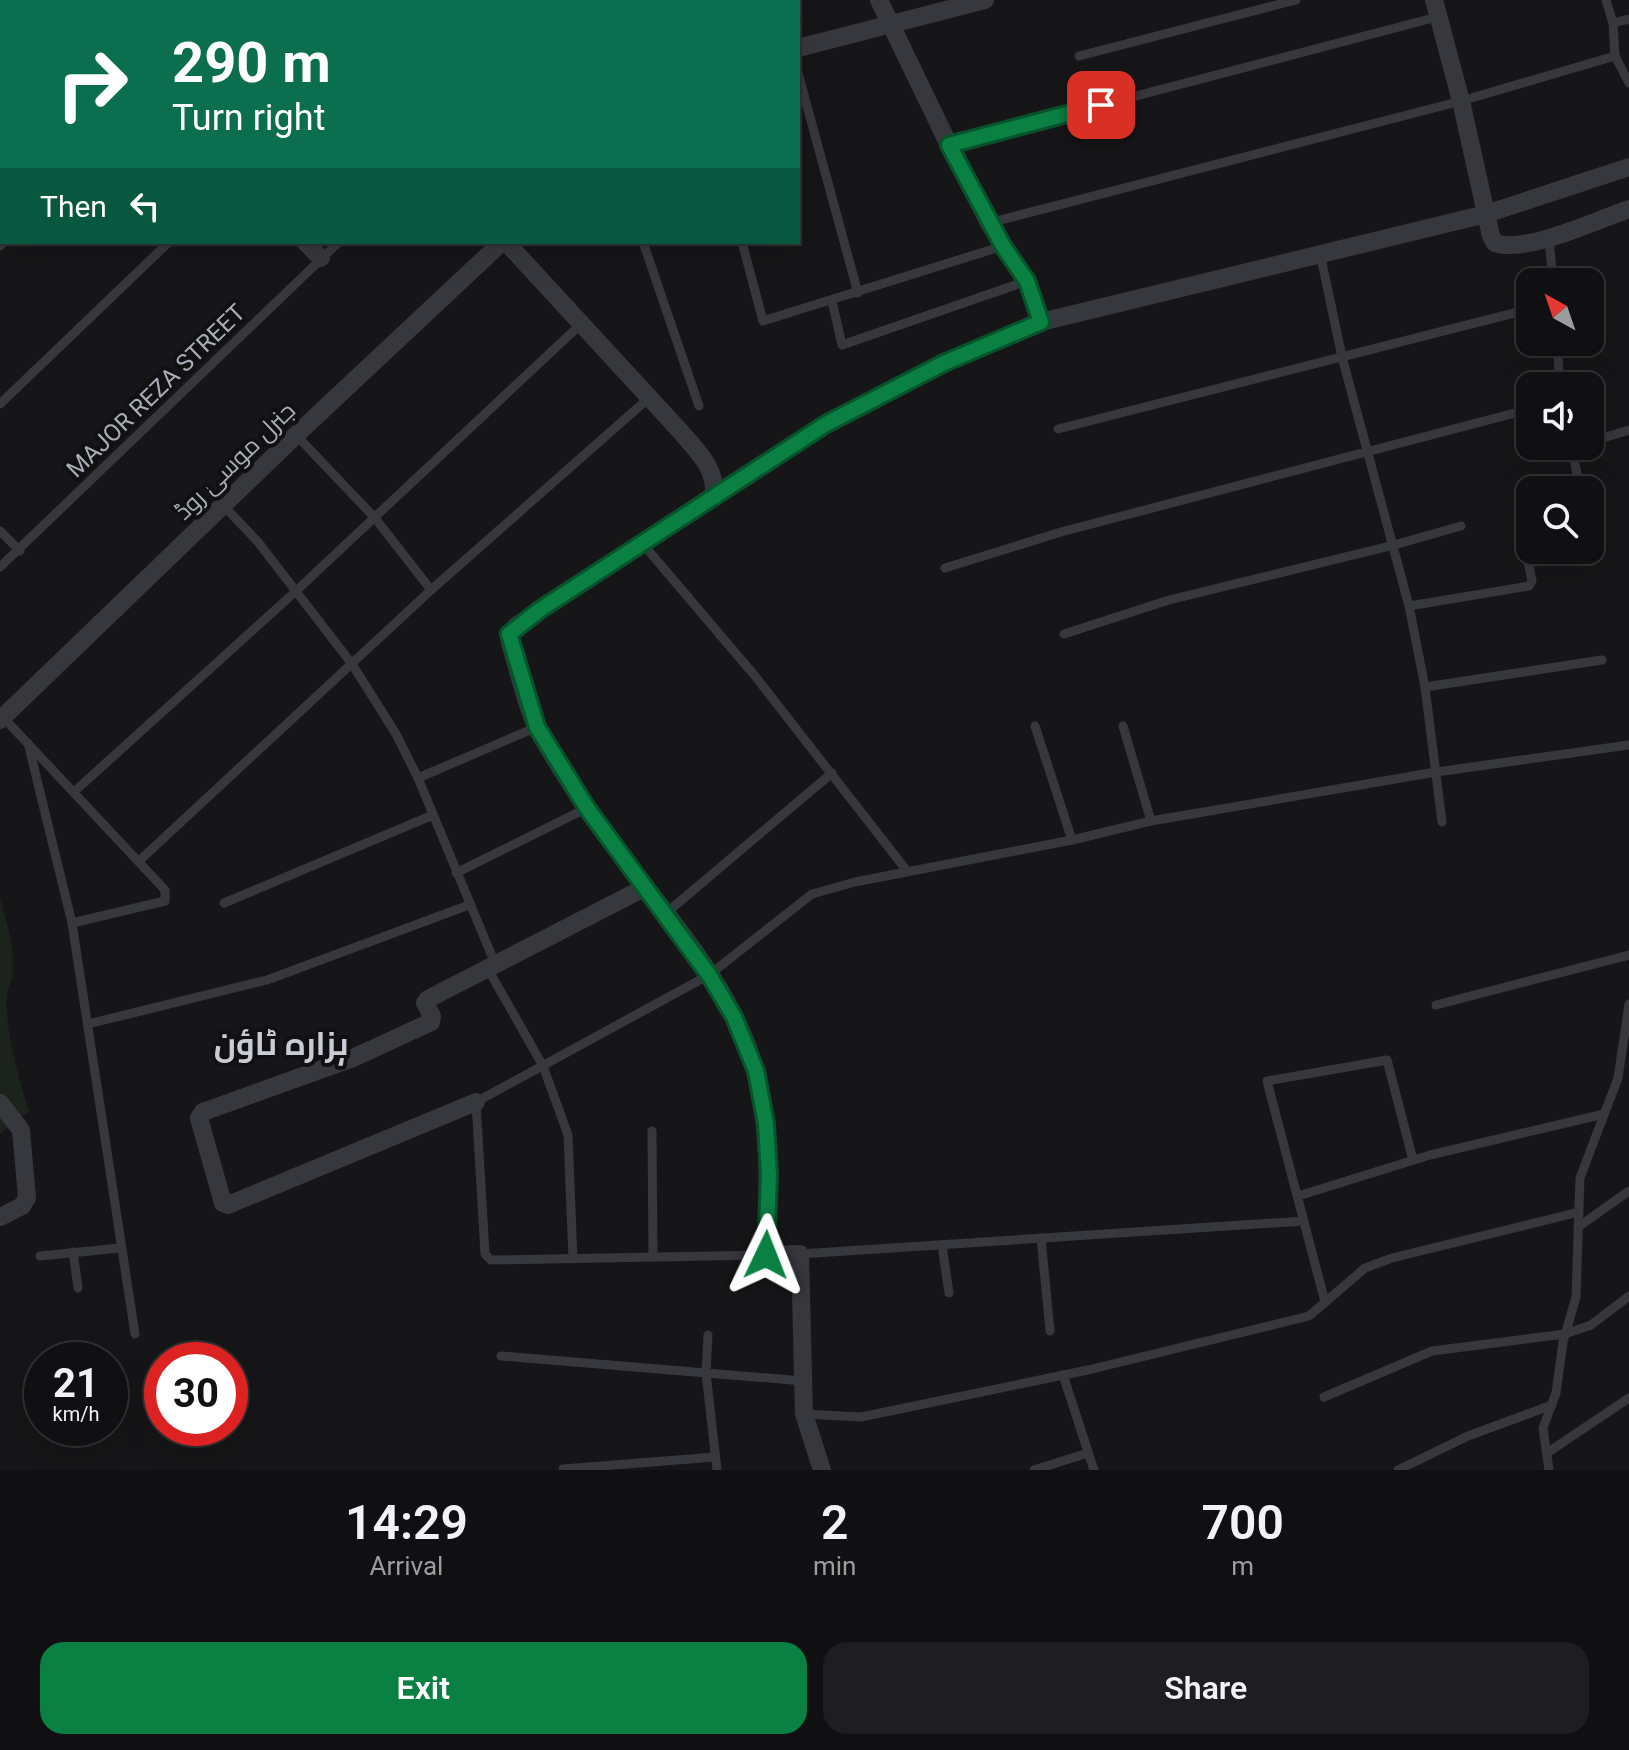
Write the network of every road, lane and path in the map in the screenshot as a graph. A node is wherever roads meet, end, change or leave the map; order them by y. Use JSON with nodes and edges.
{"nodes":[{"id":1,"x":879,"y":0,"type":"edge"},
{"id":2,"x":985,"y":0,"type":"edge"},
{"id":3,"x":1296,"y":0,"type":"edge"},
{"id":4,"x":1606,"y":0,"type":"edge"},
{"id":5,"x":1436,"y":8,"type":"edge"},
{"id":6,"x":1629,"y":19,"type":"edge"},
{"id":7,"x":889,"y":23,"type":"junction"},
{"id":8,"x":1613,"y":23,"type":"junction"},
{"id":9,"x":800,"y":47,"type":"edge"},
{"id":10,"x":1079,"y":56,"type":"dead end"},
{"id":11,"x":1615,"y":56,"type":"junction"},
{"id":12,"x":800,"y":80,"type":"edge"},
{"id":13,"x":1629,"y":83,"type":"edge"},
{"id":14,"x":1461,"y":101,"type":"junction"},
{"id":15,"x":949,"y":145,"type":"junction"},
{"id":16,"x":1629,"y":167,"type":"edge"},
{"id":17,"x":1629,"y":209,"type":"edge"},
{"id":18,"x":1486,"y":214,"type":"junction"},
{"id":19,"x":989,"y":223,"type":"junction"},
{"id":20,"x":1549,"y":239,"type":"junction"},
{"id":21,"x":167,"y":244,"type":"edge"},
{"id":22,"x":307,"y":244,"type":"edge"},
{"id":23,"x":337,"y":244,"type":"edge"},
{"id":24,"x":502,"y":244,"type":"edge"},
{"id":25,"x":506,"y":244,"type":"edge"},
{"id":26,"x":644,"y":244,"type":"edge"},
{"id":27,"x":743,"y":244,"type":"edge"},
{"id":28,"x":1003,"y":246,"type":"junction"},
{"id":29,"x":1320,"y":253,"type":"junction"},
{"id":30,"x":321,"y":258,"type":"junction"},
{"id":31,"x":1552,"y":268,"type":"edge"},
{"id":32,"x":1027,"y":281,"type":"junction"},
{"id":33,"x":858,"y":293,"type":"junction"},
{"id":34,"x":832,"y":301,"type":"junction"},
{"id":35,"x":1516,"y":313,"type":"edge"},
{"id":36,"x":1041,"y":322,"type":"junction"},
{"id":37,"x":582,"y":323,"type":"junction"},
{"id":38,"x":1342,"y":357,"type":"junction"},
{"id":39,"x":650,"y":397,"type":"junction"},
{"id":40,"x":0,"y":404,"type":"edge"},
{"id":41,"x":699,"y":406,"type":"dead end"},
{"id":42,"x":1516,"y":413,"type":"edge"},
{"id":43,"x":1058,"y":429,"type":"dead end"},
{"id":44,"x":1629,"y":430,"type":"edge"},
{"id":45,"x":296,"y":435,"type":"junction"},
{"id":46,"x":1604,"y":438,"type":"edge"},
{"id":47,"x":1369,"y":453,"type":"junction"},
{"id":48,"x":1575,"y":460,"type":"edge"},
{"id":49,"x":1577,"y":473,"type":"dead end"},
{"id":50,"x":714,"y":495,"type":"junction"},
{"id":51,"x":223,"y":505,"type":"junction"},
{"id":52,"x":375,"y":518,"type":"junction"},
{"id":53,"x":1461,"y":526,"type":"dead end"},
{"id":54,"x":0,"y":531,"type":"edge"},
{"id":55,"x":642,"y":543,"type":"junction"},
{"id":56,"x":1394,"y":545,"type":"junction"},
{"id":57,"x":20,"y":551,"type":"junction"},
{"id":58,"x":1529,"y":564,"type":"edge"},
{"id":59,"x":0,"y":567,"type":"edge"},
{"id":60,"x":945,"y":568,"type":"dead end"},
{"id":61,"x":431,"y":590,"type":"junction"},
{"id":62,"x":296,"y":591,"type":"junction"},
{"id":63,"x":1409,"y":606,"type":"junction"},
{"id":64,"x":1064,"y":634,"type":"dead end"},
{"id":65,"x":1602,"y":660,"type":"dead end"},
{"id":66,"x":352,"y":664,"type":"junction"},
{"id":67,"x":1425,"y":687,"type":"junction"},
{"id":68,"x":1,"y":717,"type":"edge"},
{"id":69,"x":1035,"y":726,"type":"dead end"},
{"id":70,"x":1123,"y":726,"type":"dead end"},
{"id":71,"x":537,"y":727,"type":"junction"},
{"id":72,"x":28,"y":743,"type":"junction"},
{"id":73,"x":1629,"y":745,"type":"edge"},
{"id":74,"x":1436,"y":772,"type":"junction"},
{"id":75,"x":832,"y":773,"type":"junction"},
{"id":76,"x":418,"y":778,"type":"junction"},
{"id":77,"x":75,"y":791,"type":"junction"},
{"id":78,"x":587,"y":808,"type":"junction"},
{"id":79,"x":433,"y":815,"type":"junction"},
{"id":80,"x":1151,"y":821,"type":"junction"},
{"id":81,"x":1442,"y":822,"type":"dead end"},
{"id":82,"x":1072,"y":840,"type":"junction"},
{"id":83,"x":139,"y":861,"type":"junction"},
{"id":84,"x":907,"y":871,"type":"junction"},
{"id":85,"x":456,"y":873,"type":"junction"},
{"id":86,"x":644,"y":888,"type":"junction"},
{"id":87,"x":224,"y":903,"type":"dead end"},
{"id":88,"x":469,"y":905,"type":"junction"},
{"id":89,"x":665,"y":914,"type":"junction"},
{"id":90,"x":72,"y":923,"type":"junction"},
{"id":91,"x":1629,"y":955,"type":"edge"},
{"id":92,"x":492,"y":968,"type":"junction"},
{"id":93,"x":709,"y":975,"type":"junction"},
{"id":94,"x":1629,"y":1004,"type":"edge"},
{"id":95,"x":1436,"y":1005,"type":"dead end"},
{"id":96,"x":88,"y":1024,"type":"junction"},
{"id":97,"x":543,"y":1066,"type":"junction"},
{"id":98,"x":476,"y":1102,"type":"junction"},
{"id":99,"x":0,"y":1103,"type":"edge"},
{"id":100,"x":1604,"y":1114,"type":"junction"},
{"id":101,"x":652,"y":1131,"type":"dead end"},
{"id":102,"x":1413,"y":1160,"type":"junction"},
{"id":103,"x":1629,"y":1191,"type":"edge"},
{"id":104,"x":1298,"y":1196,"type":"junction"},
{"id":105,"x":1579,"y":1212,"type":"junction"},
{"id":106,"x":0,"y":1217,"type":"edge"},
{"id":107,"x":1304,"y":1221,"type":"junction"},
{"id":108,"x":1578,"y":1227,"type":"junction"},
{"id":109,"x":1041,"y":1238,"type":"junction"},
{"id":110,"x":942,"y":1245,"type":"junction"},
{"id":111,"x":120,"y":1248,"type":"junction"},
{"id":112,"x":73,"y":1252,"type":"junction"},
{"id":113,"x":800,"y":1254,"type":"junction"},
{"id":114,"x":766,"y":1255,"type":"junction"},
{"id":115,"x":40,"y":1256,"type":"dead end"},
{"id":116,"x":653,"y":1257,"type":"junction"},
{"id":117,"x":573,"y":1259,"type":"junction"},
{"id":118,"x":78,"y":1288,"type":"dead end"},
{"id":119,"x":949,"y":1293,"type":"dead end"},
{"id":120,"x":1629,"y":1296,"type":"edge"},
{"id":121,"x":1325,"y":1302,"type":"junction"},
{"id":122,"x":1050,"y":1331,"type":"dead end"},
{"id":123,"x":135,"y":1334,"type":"dead end"},
{"id":124,"x":1565,"y":1334,"type":"junction"},
{"id":125,"x":708,"y":1335,"type":"dead end"},
{"id":126,"x":501,"y":1356,"type":"dead end"},
{"id":127,"x":706,"y":1373,"type":"junction"},
{"id":128,"x":1063,"y":1375,"type":"junction"},
{"id":129,"x":804,"y":1381,"type":"junction"},
{"id":130,"x":1324,"y":1397,"type":"dead end"},
{"id":131,"x":1629,"y":1398,"type":"edge"},
{"id":132,"x":1552,"y":1405,"type":"junction"},
{"id":133,"x":804,"y":1414,"type":"junction"},
{"id":134,"x":1088,"y":1453,"type":"junction"},
{"id":135,"x":1547,"y":1453,"type":"junction"},
{"id":136,"x":715,"y":1457,"type":"junction"},
{"id":137,"x":604,"y":1467,"type":"edge"},
{"id":138,"x":563,"y":1469,"type":"edge"},
{"id":139,"x":717,"y":1470,"type":"edge"},
{"id":140,"x":822,"y":1470,"type":"edge"},
{"id":141,"x":1034,"y":1470,"type":"edge"},
{"id":142,"x":1094,"y":1470,"type":"edge"},
{"id":143,"x":1398,"y":1470,"type":"edge"},
{"id":144,"x":1549,"y":1470,"type":"edge"}],
"edges":[{"from":1,"to":7,"type":"street"},
{"from":2,"to":7,"type":"street"},
{"from":3,"to":10,"type":"lane"},
{"from":4,"to":8,"type":"lane"},
{"from":5,"to":14,"type":"street"},
{"from":5,"to":15,"type":"lane"},
{"from":6,"to":8,"type":"lane"},
{"from":7,"to":9,"type":"street"},
{"from":7,"to":15,"type":"street"},
{"from":8,"to":11,"type":"lane"},
{"from":11,"to":13,"type":"lane"},
{"from":11,"to":14,"type":"lane"},
{"from":12,"to":33,"type":"lane"},
{"from":14,"to":18,"type":"street"},
{"from":14,"to":19,"type":"lane"},
{"from":15,"to":19,"type":"street"},
{"from":16,"to":18,"type":"street"},
{"from":17,"to":20,"type":"street"},
{"from":18,"to":20,"type":"street"},
{"from":18,"to":29,"type":"street"},
{"from":19,"to":28,"type":"street"},
{"from":20,"to":31,"type":"lane"},
{"from":21,"to":40,"type":"lane"},
{"from":22,"to":30,"type":"street"},
{"from":23,"to":30,"type":"lane","name":"MAJOR REZA STREET"},
{"from":24,"to":45,"type":"street","name":"جنرل موسیٰ روڈ"},
{"from":25,"to":37,"type":"street"},
{"from":26,"to":41,"type":"lane"},
{"from":27,"to":34,"type":"lane"},
{"from":28,"to":32,"type":"street"},
{"from":28,"to":33,"type":"lane"},
{"from":29,"to":36,"type":"street"},
{"from":29,"to":38,"type":"lane"},
{"from":30,"to":57,"type":"lane","name":"MAJOR REZA STREET"},
{"from":32,"to":34,"type":"lane"},
{"from":32,"to":36,"type":"street"},
{"from":33,"to":34,"type":"lane"},
{"from":35,"to":38,"type":"lane"},
{"from":36,"to":50,"type":"street"},
{"from":37,"to":39,"type":"street"},
{"from":37,"to":52,"type":"lane"},
{"from":38,"to":43,"type":"lane"},
{"from":38,"to":47,"type":"lane"},
{"from":39,"to":50,"type":"street"},
{"from":39,"to":61,"type":"lane"},
{"from":42,"to":47,"type":"lane"},
{"from":44,"to":46,"type":"lane"},
{"from":45,"to":51,"type":"street","name":"جنرل موسیٰ روڈ"},
{"from":45,"to":52,"type":"lane"},
{"from":47,"to":56,"type":"lane"},
{"from":47,"to":60,"type":"lane"},
{"from":48,"to":49,"type":"lane"},
{"from":50,"to":55,"type":"street"},
{"from":51,"to":62,"type":"lane"},
{"from":51,"to":68,"type":"street","name":"جنرل موسیٰ روڈ"},
{"from":52,"to":61,"type":"lane"},
{"from":52,"to":62,"type":"lane"},
{"from":53,"to":56,"type":"lane"},
{"from":54,"to":57,"type":"lane"},
{"from":55,"to":71,"type":"street"},
{"from":55,"to":75,"type":"lane"},
{"from":56,"to":63,"type":"lane"},
{"from":56,"to":64,"type":"lane"},
{"from":57,"to":59,"type":"lane","name":"MAJOR REZA STREET"},
{"from":58,"to":63,"type":"lane"},
{"from":61,"to":66,"type":"lane"},
{"from":62,"to":66,"type":"lane"},
{"from":62,"to":77,"type":"lane"},
{"from":63,"to":67,"type":"lane"},
{"from":65,"to":67,"type":"lane"},
{"from":66,"to":76,"type":"lane"},
{"from":66,"to":83,"type":"lane"},
{"from":67,"to":74,"type":"lane"},
{"from":68,"to":72,"type":"lane"},
{"from":69,"to":82,"type":"lane"},
{"from":70,"to":80,"type":"lane"},
{"from":71,"to":76,"type":"lane"},
{"from":71,"to":78,"type":"street"},
{"from":72,"to":77,"type":"lane"},
{"from":72,"to":90,"type":"lane"},
{"from":73,"to":74,"type":"lane"},
{"from":74,"to":80,"type":"lane"},
{"from":74,"to":81,"type":"lane"},
{"from":75,"to":84,"type":"lane"},
{"from":75,"to":89,"type":"lane"},
{"from":76,"to":79,"type":"lane"},
{"from":77,"to":83,"type":"lane"},
{"from":78,"to":85,"type":"lane"},
{"from":78,"to":86,"type":"street"},
{"from":79,"to":85,"type":"lane"},
{"from":79,"to":87,"type":"lane"},
{"from":80,"to":82,"type":"lane"},
{"from":82,"to":84,"type":"lane"},
{"from":83,"to":90,"type":"lane"},
{"from":84,"to":93,"type":"lane"},
{"from":85,"to":88,"type":"lane"},
{"from":86,"to":89,"type":"street"},
{"from":86,"to":92,"type":"street"},
{"from":88,"to":92,"type":"lane"},
{"from":88,"to":96,"type":"lane"},
{"from":89,"to":93,"type":"street"},
{"from":90,"to":96,"type":"lane"},
{"from":91,"to":95,"type":"lane"},
{"from":92,"to":97,"type":"lane"},
{"from":92,"to":98,"type":"street"},
{"from":93,"to":97,"type":"lane"},
{"from":93,"to":114,"type":"street"},
{"from":94,"to":100,"type":"lane"},
{"from":96,"to":111,"type":"lane"},
{"from":97,"to":98,"type":"lane"},
{"from":97,"to":117,"type":"lane"},
{"from":98,"to":117,"type":"lane"},
{"from":99,"to":106,"type":"street"},
{"from":100,"to":102,"type":"lane"},
{"from":100,"to":105,"type":"lane"},
{"from":101,"to":116,"type":"lane"},
{"from":102,"to":104,"type":"lane"},
{"from":102,"to":104,"type":"lane"},
{"from":103,"to":108,"type":"lane"},
{"from":104,"to":107,"type":"lane"},
{"from":105,"to":108,"type":"lane"},
{"from":105,"to":121,"type":"lane"},
{"from":107,"to":109,"type":"lane"},
{"from":107,"to":121,"type":"lane"},
{"from":108,"to":124,"type":"lane"},
{"from":109,"to":110,"type":"lane"},
{"from":109,"to":122,"type":"lane"},
{"from":110,"to":113,"type":"lane"},
{"from":110,"to":119,"type":"lane"},
{"from":111,"to":112,"type":"lane"},
{"from":111,"to":123,"type":"lane"},
{"from":112,"to":115,"type":"lane"},
{"from":112,"to":118,"type":"lane"},
{"from":113,"to":114,"type":"street"},
{"from":113,"to":129,"type":"street"},
{"from":114,"to":116,"type":"lane"},
{"from":116,"to":117,"type":"lane"},
{"from":120,"to":124,"type":"lane"},
{"from":121,"to":128,"type":"lane"},
{"from":124,"to":130,"type":"lane"},
{"from":124,"to":132,"type":"lane"},
{"from":125,"to":127,"type":"lane"},
{"from":126,"to":127,"type":"lane"},
{"from":127,"to":129,"type":"lane"},
{"from":127,"to":136,"type":"lane"},
{"from":128,"to":133,"type":"lane"},
{"from":128,"to":134,"type":"lane"},
{"from":129,"to":133,"type":"street"},
{"from":131,"to":135,"type":"lane"},
{"from":132,"to":135,"type":"lane"},
{"from":132,"to":143,"type":"lane"},
{"from":133,"to":140,"type":"street"},
{"from":134,"to":141,"type":"lane"},
{"from":134,"to":142,"type":"lane"},
{"from":135,"to":144,"type":"lane"},
{"from":136,"to":137,"type":"lane"},
{"from":136,"to":139,"type":"lane"},
{"from":137,"to":138,"type":"lane"}]}
